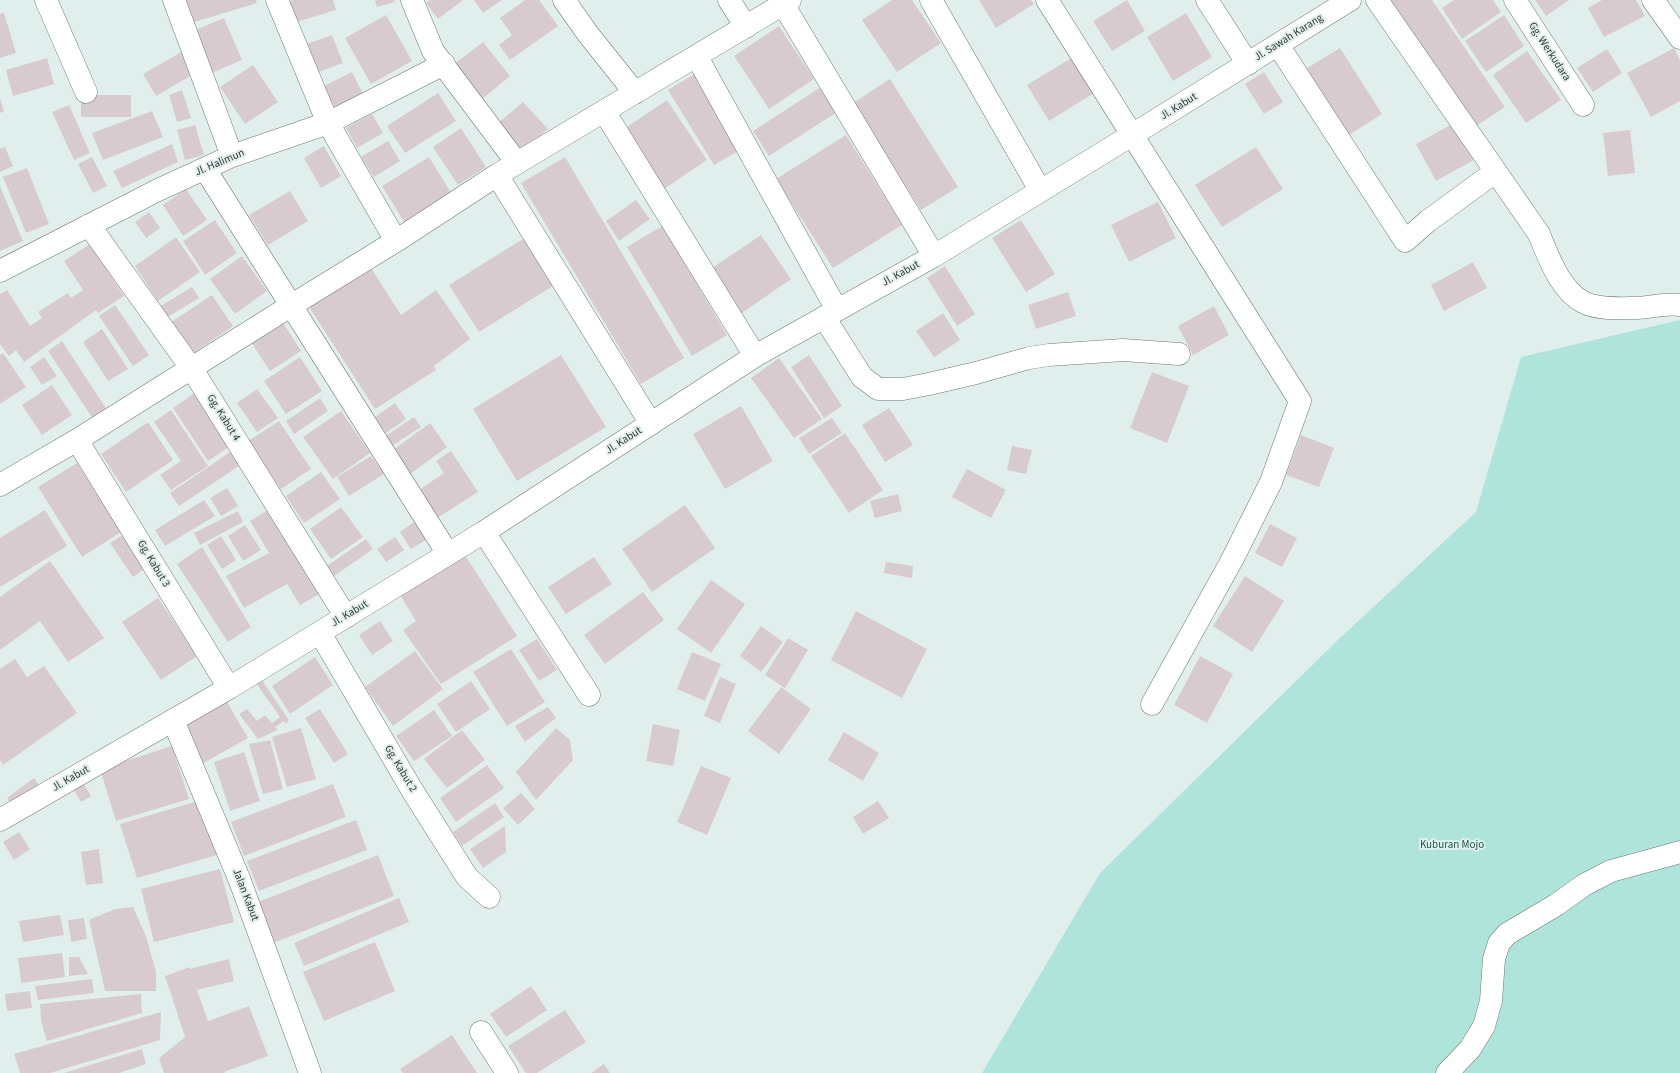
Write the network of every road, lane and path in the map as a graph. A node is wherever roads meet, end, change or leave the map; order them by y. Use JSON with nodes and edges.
{"nodes":[{"id":1,"x":174,"y":0,"type":"edge"},
{"id":2,"x":277,"y":0,"type":"edge"},
{"id":3,"x":412,"y":0,"type":"edge"},
{"id":4,"x":564,"y":0,"type":"edge"},
{"id":5,"x":729,"y":0,"type":"edge"},
{"id":6,"x":931,"y":0,"type":"edge"},
{"id":7,"x":1047,"y":0,"type":"edge"},
{"id":8,"x":1207,"y":0,"type":"edge"},
{"id":9,"x":1350,"y":0,"type":"edge"},
{"id":10,"x":1377,"y":0,"type":"edge"},
{"id":11,"x":1515,"y":0,"type":"edge"},
{"id":12,"x":1653,"y":0,"type":"edge"},
{"id":13,"x":50,"y":1,"type":"edge"},
{"id":14,"x":787,"y":2,"type":"edge"},
{"id":15,"x":746,"y":27,"type":"junction"},
{"id":16,"x":1680,"y":38,"type":"edge"},
{"id":17,"x":1278,"y":45,"type":"junction"},
{"id":18,"x":697,"y":57,"type":"junction"},
{"id":19,"x":444,"y":64,"type":"junction"},
{"id":20,"x":1248,"y":64,"type":"junction"},
{"id":21,"x":86,"y":92,"type":"dead end"},
{"id":22,"x":635,"y":92,"type":"junction"},
{"id":23,"x":1584,"y":105,"type":"dead end"},
{"id":24,"x":604,"y":111,"type":"junction"},
{"id":25,"x":328,"y":123,"type":"junction"},
{"id":26,"x":1132,"y":135,"type":"junction"},
{"id":27,"x":232,"y":156,"type":"junction"},
{"id":28,"x":517,"y":163,"type":"junction"},
{"id":29,"x":205,"y":169,"type":"junction"},
{"id":30,"x":1495,"y":172,"type":"junction"},
{"id":31,"x":497,"y":175,"type":"junction"},
{"id":32,"x":1040,"y":190,"type":"junction"},
{"id":33,"x":89,"y":225,"type":"junction"},
{"id":34,"x":396,"y":241,"type":"junction"},
{"id":35,"x":934,"y":256,"type":"junction"},
{"id":36,"x":0,"y":271,"type":"edge"},
{"id":37,"x":1680,"y":305,"type":"edge"},
{"id":38,"x":830,"y":314,"type":"junction"},
{"id":39,"x":1179,"y":354,"type":"dead end"},
{"id":40,"x":755,"y":356,"type":"junction"},
{"id":41,"x":192,"y":369,"type":"junction"},
{"id":42,"x":651,"y":424,"type":"junction"},
{"id":43,"x":77,"y":440,"type":"junction"},
{"id":44,"x":0,"y":485,"type":"edge"},
{"id":45,"x":484,"y":532,"type":"junction"},
{"id":46,"x":448,"y":554,"type":"junction"},
{"id":47,"x":346,"y":617,"type":"junction"},
{"id":48,"x":320,"y":633,"type":"junction"},
{"id":49,"x":229,"y":688,"type":"junction"},
{"id":50,"x":589,"y":695,"type":"dead end"},
{"id":51,"x":1152,"y":704,"type":"dead end"},
{"id":52,"x":172,"y":720,"type":"junction"},
{"id":53,"x":0,"y":820,"type":"edge"},
{"id":54,"x":1680,"y":852,"type":"edge"},
{"id":55,"x":489,"y":897,"type":"dead end"},
{"id":56,"x":481,"y":1032,"type":"dead end"},
{"id":57,"x":310,"y":1073,"type":"edge"},
{"id":58,"x":507,"y":1073,"type":"edge"},
{"id":59,"x":1447,"y":1073,"type":"edge"}],
"edges":[{"from":1,"to":27,"type":"street"},
{"from":2,"to":25,"type":"street"},
{"from":3,"to":19,"type":"street"},
{"from":4,"to":22,"type":"street"},
{"from":5,"to":15,"type":"street"},
{"from":6,"to":32,"type":"street"},
{"from":7,"to":26,"type":"street"},
{"from":8,"to":20,"type":"street"},
{"from":9,"to":17,"type":"street","name":"Jl. Sawah Karang"},
{"from":10,"to":30,"type":"street"},
{"from":11,"to":23,"type":"street","name":"Gg. Werkudara"},
{"from":12,"to":16,"type":"street"},
{"from":13,"to":21,"type":"street"},
{"from":14,"to":15,"type":"street"},
{"from":14,"to":35,"type":"street"},
{"from":15,"to":18,"type":"street"},
{"from":17,"to":20,"type":"street","name":"Jl. Sawah Karang"},
{"from":17,"to":30,"type":"street"},
{"from":18,"to":22,"type":"street"},
{"from":18,"to":38,"type":"street"},
{"from":19,"to":25,"type":"street","name":"Jl. Halimun"},
{"from":19,"to":28,"type":"street"},
{"from":20,"to":26,"type":"street","name":"Jl. Kabut"},
{"from":22,"to":24,"type":"street"},
{"from":24,"to":28,"type":"street"},
{"from":24,"to":40,"type":"street"},
{"from":25,"to":27,"type":"street","name":"Jl. Halimun"},
{"from":25,"to":34,"type":"street"},
{"from":26,"to":32,"type":"street","name":"Jl. Kabut"},
{"from":26,"to":51,"type":"street"},
{"from":27,"to":29,"type":"street","name":"Jl. Halimun"},
{"from":28,"to":31,"type":"street"},
{"from":29,"to":33,"type":"street","name":"Jl. Halimun"},
{"from":29,"to":46,"type":"street"},
{"from":30,"to":37,"type":"street"},
{"from":31,"to":34,"type":"street"},
{"from":31,"to":42,"type":"street"},
{"from":32,"to":35,"type":"street","name":"Jl. Kabut"},
{"from":33,"to":36,"type":"street","name":"Jl. Halimun"},
{"from":33,"to":41,"type":"street","name":"Gg. Kabut 4"},
{"from":34,"to":41,"type":"street"},
{"from":35,"to":38,"type":"street","name":"Jl. Kabut"},
{"from":38,"to":39,"type":"street"},
{"from":38,"to":40,"type":"street","name":"Jl. Kabut"},
{"from":40,"to":42,"type":"street","name":"Jl. Kabut"},
{"from":41,"to":43,"type":"street"},
{"from":41,"to":47,"type":"street","name":"Gg. Kabut 4"},
{"from":42,"to":45,"type":"street","name":"Jl. Kabut"},
{"from":43,"to":44,"type":"street"},
{"from":43,"to":49,"type":"street","name":"Gg. Kabut 3"},
{"from":45,"to":46,"type":"street","name":"Jl. Kabut"},
{"from":45,"to":50,"type":"street"},
{"from":46,"to":47,"type":"street","name":"Jl. Kabut"},
{"from":47,"to":48,"type":"street","name":"Jl. Kabut"},
{"from":48,"to":49,"type":"street","name":"Jl. Kabut"},
{"from":48,"to":55,"type":"street","name":"Gg. Kabut 2"},
{"from":49,"to":52,"type":"street","name":"Jl. Kabut"},
{"from":52,"to":53,"type":"street","name":"Jl. Kabut"},
{"from":52,"to":57,"type":"street","name":"Jalan Kabut"},
{"from":54,"to":59,"type":"street"},
{"from":56,"to":58,"type":"street"}]}
